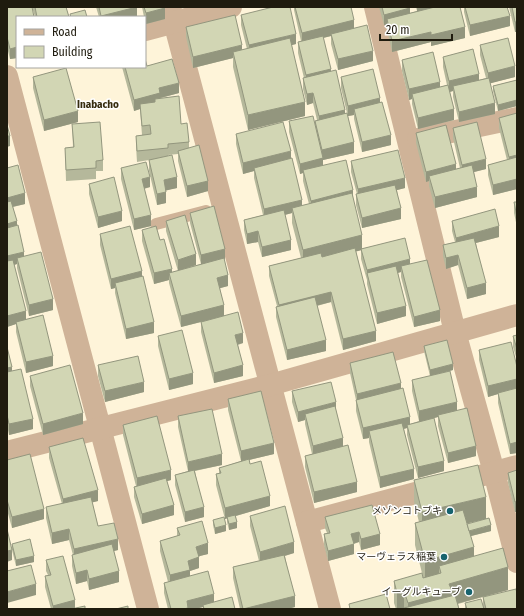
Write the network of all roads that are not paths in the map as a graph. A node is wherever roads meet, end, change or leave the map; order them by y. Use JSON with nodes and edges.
{"nodes":[{"id":1,"x":231,"y":7,"type":"edge"},
{"id":2,"x":375,"y":7,"type":"edge"},
{"id":3,"x":172,"y":14,"type":"edge"},
{"id":4,"x":146,"y":29,"type":"edge"},
{"id":5,"x":7,"y":76,"type":"edge"},
{"id":6,"x":517,"y":118,"type":"edge"},
{"id":7,"x":408,"y":141,"type":"junction"},
{"id":8,"x":223,"y":207,"type":"junction"},
{"id":9,"x":156,"y":224,"type":"dead end"},
{"id":10,"x":517,"y":316,"type":"edge"},
{"id":11,"x":454,"y":332,"type":"junction"},
{"id":12,"x":270,"y":384,"type":"junction"},
{"id":13,"x":101,"y":428,"type":"junction"},
{"id":14,"x":7,"y":452,"type":"edge"},
{"id":15,"x":517,"y":466,"type":"edge"},
{"id":16,"x":494,"y":472,"type":"junction"},
{"id":17,"x":307,"y":522,"type":"junction"},
{"id":18,"x":517,"y":562,"type":"edge"},
{"id":19,"x":148,"y":609,"type":"edge"},
{"id":20,"x":330,"y":609,"type":"edge"}],
"edges":[{"from":1,"to":3,"type":"street"},
{"from":2,"to":7,"type":"street"},
{"from":3,"to":4,"type":"street"},
{"from":3,"to":8,"type":"street"},
{"from":5,"to":13,"type":"street"},
{"from":6,"to":7,"type":"street"},
{"from":7,"to":11,"type":"street"},
{"from":8,"to":9,"type":"lane"},
{"from":8,"to":12,"type":"street"},
{"from":10,"to":11,"type":"street"},
{"from":11,"to":12,"type":"street"},
{"from":11,"to":16,"type":"street"},
{"from":12,"to":13,"type":"street"},
{"from":12,"to":17,"type":"street"},
{"from":13,"to":14,"type":"street"},
{"from":13,"to":19,"type":"street"},
{"from":15,"to":16,"type":"street"},
{"from":16,"to":17,"type":"street"},
{"from":16,"to":18,"type":"street"},
{"from":17,"to":20,"type":"street"}]}
